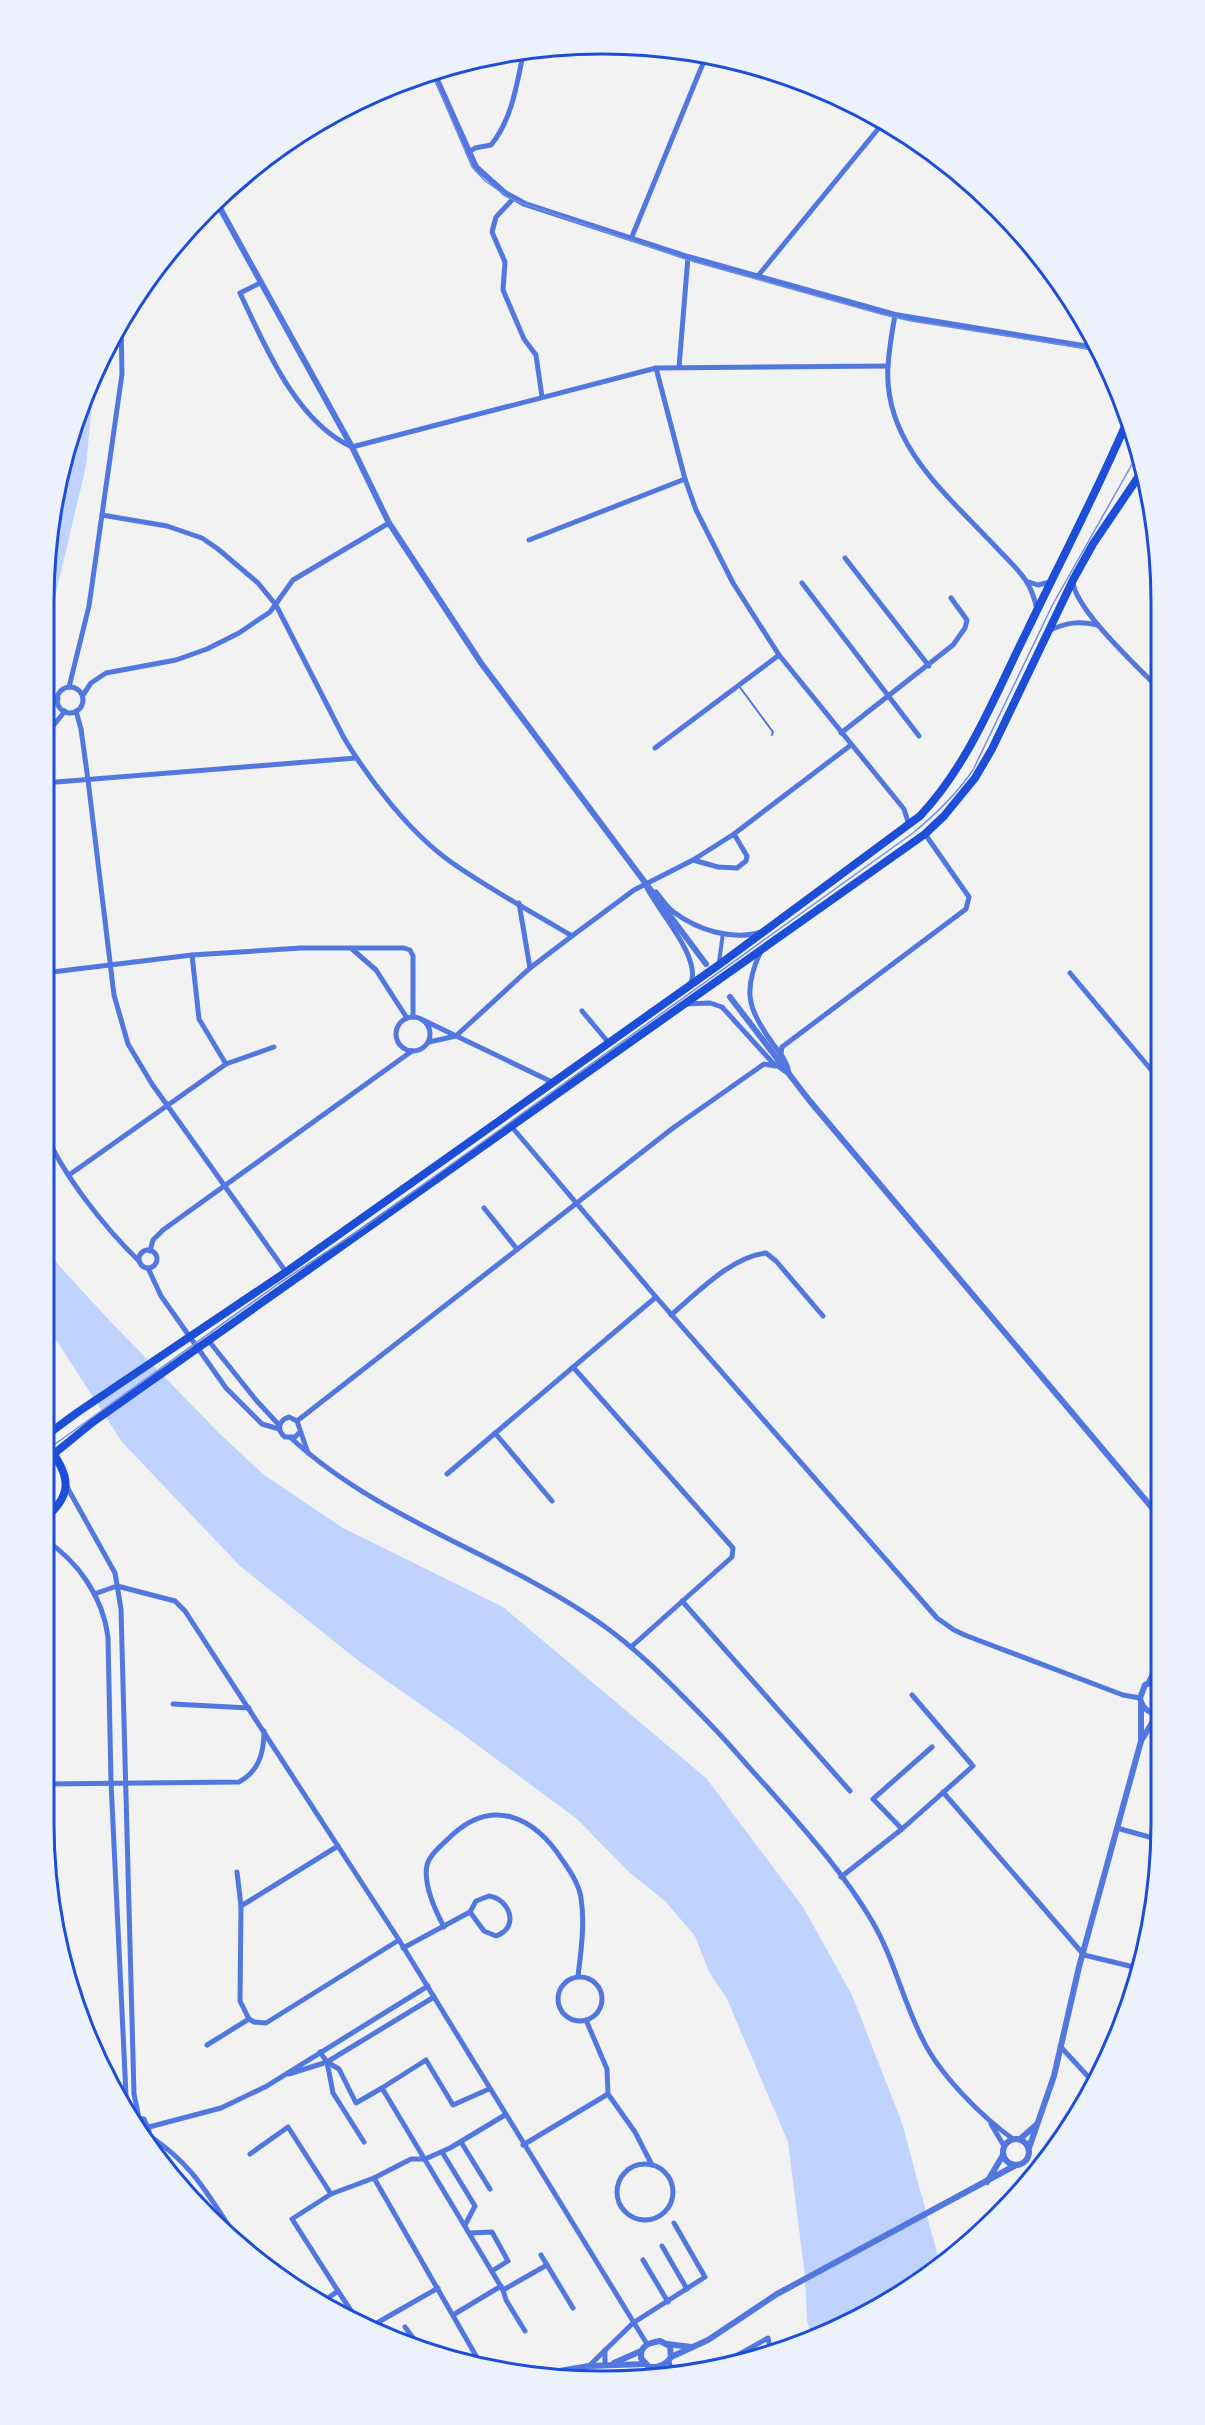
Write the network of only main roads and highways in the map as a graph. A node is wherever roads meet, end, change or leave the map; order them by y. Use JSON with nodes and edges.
{"nodes":[{"id":1,"x":1123,"y":430,"type":"edge"},
{"id":2,"x":1136,"y":480,"type":"edge"},
{"id":3,"x":54,"y":1430,"type":"edge"},
{"id":4,"x":54,"y":1454,"type":"joint"},
{"id":5,"x":54,"y":1509,"type":"edge"}],
"edges":[{"from":1,"to":3,"type":"main road"},
{"from":2,"to":4,"type":"main road"},
{"from":4,"to":5,"type":"main road"}]}
